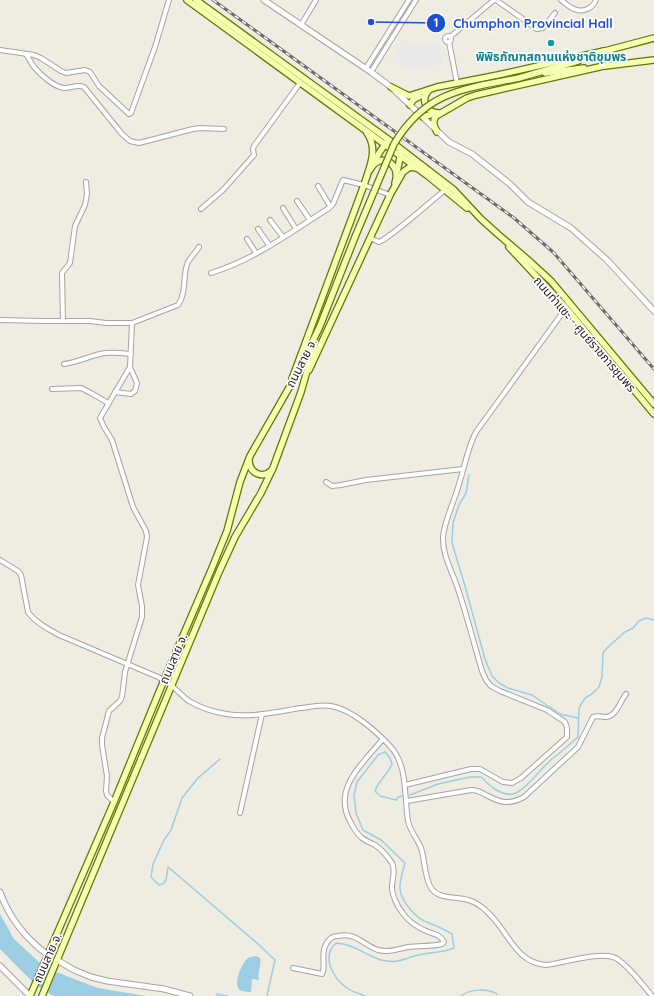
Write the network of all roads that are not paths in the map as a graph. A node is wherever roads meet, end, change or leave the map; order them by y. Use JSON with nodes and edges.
{"nodes":[{"id":1,"x":169,"y":0,"type":"edge"},
{"id":2,"x":187,"y":0,"type":"edge"},
{"id":3,"x":196,"y":0,"type":"edge"},
{"id":4,"x":264,"y":0,"type":"edge"},
{"id":5,"x":316,"y":0,"type":"edge"},
{"id":6,"x":409,"y":0,"type":"edge"},
{"id":7,"x":416,"y":0,"type":"edge"},
{"id":8,"x":495,"y":0,"type":"edge"},
{"id":9,"x":561,"y":0,"type":"edge"},
{"id":10,"x":596,"y":0,"type":"edge"},
{"id":11,"x":555,"y":13,"type":"dead end"},
{"id":12,"x":301,"y":25,"type":"junction"},
{"id":13,"x":654,"y":38,"type":"edge"},
{"id":14,"x":250,"y":43,"type":"junction"},
{"id":15,"x":0,"y":50,"type":"edge"},
{"id":16,"x":604,"y":51,"type":"junction"},
{"id":17,"x":26,"y":54,"type":"junction"},
{"id":18,"x":654,"y":60,"type":"edge"},
{"id":19,"x":608,"y":66,"type":"junction"},
{"id":20,"x":366,"y":68,"type":"junction"},
{"id":21,"x":372,"y":72,"type":"junction"},
{"id":22,"x":519,"y":78,"type":"junction"},
{"id":23,"x":300,"y":83,"type":"junction"},
{"id":24,"x":457,"y":83,"type":"junction"},
{"id":25,"x":391,"y":87,"type":"junction"},
{"id":26,"x":428,"y":91,"type":"junction"},
{"id":27,"x":410,"y":105,"type":"junction"},
{"id":28,"x":437,"y":113,"type":"junction"},
{"id":29,"x":423,"y":117,"type":"junction"},
{"id":30,"x":224,"y":130,"type":"dead end"},
{"id":31,"x":366,"y":131,"type":"junction"},
{"id":32,"x":437,"y":132,"type":"junction"},
{"id":33,"x":387,"y":143,"type":"junction"},
{"id":34,"x":401,"y":153,"type":"junction"},
{"id":35,"x":372,"y":167,"type":"junction"},
{"id":36,"x":418,"y":169,"type":"junction"},
{"id":37,"x":397,"y":174,"type":"junction"},
{"id":38,"x":86,"y":182,"type":"dead end"},
{"id":39,"x":364,"y":185,"type":"junction"},
{"id":40,"x":318,"y":186,"type":"dead end"},
{"id":41,"x":445,"y":190,"type":"junction"},
{"id":42,"x":390,"y":196,"type":"junction"},
{"id":43,"x":297,"y":201,"type":"dead end"},
{"id":44,"x":330,"y":206,"type":"junction"},
{"id":45,"x":283,"y":208,"type":"dead end"},
{"id":46,"x":201,"y":210,"type":"dead end"},
{"id":47,"x":475,"y":214,"type":"junction"},
{"id":48,"x":270,"y":220,"type":"dead end"},
{"id":49,"x":310,"y":220,"type":"junction"},
{"id":50,"x":258,"y":229,"type":"dead end"},
{"id":51,"x":296,"y":229,"type":"junction"},
{"id":52,"x":500,"y":236,"type":"junction"},
{"id":53,"x":283,"y":237,"type":"junction"},
{"id":54,"x":370,"y":238,"type":"junction"},
{"id":55,"x":247,"y":239,"type":"dead end"},
{"id":56,"x":269,"y":245,"type":"junction"},
{"id":57,"x":199,"y":247,"type":"dead end"},
{"id":58,"x":256,"y":253,"type":"junction"},
{"id":59,"x":211,"y":273,"type":"dead end"},
{"id":60,"x":570,"y":302,"type":"junction"},
{"id":61,"x":566,"y":308,"type":"junction"},
{"id":62,"x":654,"y":311,"type":"edge"},
{"id":63,"x":0,"y":320,"type":"edge"},
{"id":64,"x":63,"y":321,"type":"junction"},
{"id":65,"x":132,"y":324,"type":"junction"},
{"id":66,"x":320,"y":326,"type":"junction"},
{"id":67,"x":131,"y":354,"type":"junction"},
{"id":68,"x":64,"y":364,"type":"dead end"},
{"id":69,"x":130,"y":366,"type":"junction"},
{"id":70,"x":288,"y":388,"type":"junction"},
{"id":71,"x":52,"y":389,"type":"dead end"},
{"id":72,"x":115,"y":392,"type":"junction"},
{"id":73,"x":301,"y":392,"type":"junction"},
{"id":74,"x":108,"y":403,"type":"junction"},
{"id":75,"x":654,"y":404,"type":"edge"},
{"id":76,"x":654,"y":414,"type":"edge"},
{"id":77,"x":250,"y":456,"type":"junction"},
{"id":78,"x":273,"y":468,"type":"junction"},
{"id":79,"x":463,"y":469,"type":"junction"},
{"id":80,"x":326,"y":482,"type":"dead end"},
{"id":81,"x":0,"y":560,"type":"edge"},
{"id":82,"x":128,"y":664,"type":"junction"},
{"id":83,"x":164,"y":680,"type":"junction"},
{"id":84,"x":171,"y":685,"type":"junction"},
{"id":85,"x":626,"y":694,"type":"dead end"},
{"id":86,"x":262,"y":714,"type":"junction"},
{"id":87,"x":383,"y":740,"type":"junction"},
{"id":88,"x":405,"y":784,"type":"junction"},
{"id":89,"x":407,"y":801,"type":"junction"},
{"id":90,"x":114,"y":802,"type":"junction"},
{"id":91,"x":240,"y":813,"type":"dead end"},
{"id":92,"x":0,"y":892,"type":"edge"},
{"id":93,"x":47,"y":957,"type":"junction"},
{"id":94,"x":56,"y":963,"type":"junction"},
{"id":95,"x":0,"y":966,"type":"edge"},
{"id":96,"x":293,"y":968,"type":"dead end"},
{"id":97,"x":31,"y":995,"type":"edge"},
{"id":98,"x":42,"y":996,"type":"edge"},
{"id":99,"x":190,"y":996,"type":"edge"},
{"id":100,"x":652,"y":996,"type":"edge"}],
"edges":[{"from":1,"to":17,"type":"street"},
{"from":2,"to":14,"type":"main road"},
{"from":3,"to":14,"type":"main road"},
{"from":4,"to":12,"type":"street"},
{"from":5,"to":12,"type":"street"},
{"from":6,"to":20,"type":"street"},
{"from":7,"to":21,"type":"street"},
{"from":8,"to":11,"type":"street"},
{"from":8,"to":24,"type":"street"},
{"from":9,"to":10,"type":"street"},
{"from":12,"to":20,"type":"street"},
{"from":13,"to":16,"type":"main road"},
{"from":14,"to":23,"type":"main road"},
{"from":14,"to":33,"type":"main road"},
{"from":15,"to":17,"type":"street"},
{"from":16,"to":22,"type":"main road"},
{"from":16,"to":24,"type":"main road"},
{"from":17,"to":30,"type":"street"},
{"from":18,"to":19,"type":"main road"},
{"from":19,"to":22,"type":"main road"},
{"from":19,"to":28,"type":"main road"},
{"from":20,"to":21,"type":"street"},
{"from":21,"to":25,"type":"street"},
{"from":22,"to":66,"type":"main road","name":"ถนนสาย จ.","bridge":true},
{"from":23,"to":31,"type":"main road"},
{"from":23,"to":46,"type":"street"},
{"from":24,"to":26,"type":"main road"},
{"from":25,"to":26,"type":"main road"},
{"from":25,"to":27,"type":"street"},
{"from":26,"to":27,"type":"main road"},
{"from":26,"to":28,"type":"main road"},
{"from":27,"to":29,"type":"street"},
{"from":28,"to":29,"type":"main road"},
{"from":28,"to":32,"type":"main road"},
{"from":29,"to":32,"type":"street"},
{"from":31,"to":33,"type":"main road"},
{"from":31,"to":39,"type":"main road"},
{"from":32,"to":62,"type":"street"},
{"from":33,"to":34,"type":"main road"},
{"from":33,"to":35,"type":"main road"},
{"from":34,"to":36,"type":"main road"},
{"from":34,"to":37,"type":"main road"},
{"from":34,"to":47,"type":"main road"},
{"from":35,"to":37,"type":"main road"},
{"from":35,"to":39,"type":"main road"},
{"from":36,"to":41,"type":"main road"},
{"from":36,"to":42,"type":"main road"},
{"from":37,"to":42,"type":"main road"},
{"from":38,"to":64,"type":"street"},
{"from":39,"to":42,"type":"street"},
{"from":39,"to":44,"type":"street"},
{"from":39,"to":70,"type":"main road"},
{"from":40,"to":44,"type":"street"},
{"from":41,"to":47,"type":"main road"},
{"from":41,"to":54,"type":"street"},
{"from":42,"to":54,"type":"main road"},
{"from":43,"to":49,"type":"street"},
{"from":44,"to":49,"type":"street"},
{"from":45,"to":51,"type":"street"},
{"from":47,"to":52,"type":"main road","name":"ถนนท่าแซะ - ศูนย์ราชการชุมพร"},
{"from":48,"to":53,"type":"street"},
{"from":49,"to":51,"type":"street"},
{"from":50,"to":56,"type":"street"},
{"from":51,"to":53,"type":"street"},
{"from":52,"to":60,"type":"main road","name":"ถนนท่าแซะ - ศูนย์ราชการชุมพร"},
{"from":52,"to":61,"type":"main road","name":"ถนนท่าแซะ - ศูนย์ราชการชุมพร"},
{"from":53,"to":56,"type":"street"},
{"from":54,"to":73,"type":"main road"},
{"from":55,"to":58,"type":"street"},
{"from":56,"to":58,"type":"street"},
{"from":57,"to":65,"type":"street"},
{"from":58,"to":59,"type":"street"},
{"from":60,"to":61,"type":"main road"},
{"from":60,"to":75,"type":"main road","name":"ถนนท่าแซะ - ศูนย์ราชการชุมพร"},
{"from":61,"to":76,"type":"main road","name":"ถนนท่าแซะ - ศูนย์ราชการชุมพร"},
{"from":61,"to":79,"type":"street"},
{"from":63,"to":64,"type":"street"},
{"from":64,"to":65,"type":"street"},
{"from":65,"to":67,"type":"street"},
{"from":66,"to":70,"type":"main road","name":"ถนนสาย จ."},
{"from":66,"to":73,"type":"main road","name":"ถนนสาย จ."},
{"from":67,"to":68,"type":"street"},
{"from":67,"to":69,"type":"street"},
{"from":69,"to":72,"type":"street"},
{"from":69,"to":72,"type":"street"},
{"from":70,"to":77,"type":"main road","name":"ถนนสาย จ."},
{"from":71,"to":74,"type":"street"},
{"from":72,"to":74,"type":"street"},
{"from":73,"to":78,"type":"main road","name":"ถนนสาย จ."},
{"from":74,"to":82,"type":"street"},
{"from":77,"to":78,"type":"main road"},
{"from":77,"to":83,"type":"main road","name":"ถนนสาย จ."},
{"from":78,"to":84,"type":"main road","name":"ถนนสาย จ."},
{"from":79,"to":80,"type":"street"},
{"from":79,"to":88,"type":"street"},
{"from":81,"to":82,"type":"street"},
{"from":82,"to":83,"type":"street"},
{"from":82,"to":90,"type":"street"},
{"from":83,"to":84,"type":"street"},
{"from":83,"to":90,"type":"main road","name":"ถนนสาย จ."},
{"from":84,"to":86,"type":"street"},
{"from":84,"to":94,"type":"main road","name":"ถนนสาย จ."},
{"from":85,"to":89,"type":"street"},
{"from":86,"to":87,"type":"street"},
{"from":86,"to":91,"type":"street"},
{"from":87,"to":88,"type":"street"},
{"from":87,"to":96,"type":"street"},
{"from":88,"to":89,"type":"street"},
{"from":89,"to":100,"type":"street"},
{"from":90,"to":93,"type":"main road","name":"ถนนสาย จ."},
{"from":92,"to":93,"type":"street"},
{"from":93,"to":97,"type":"main road","name":"ถนนสาย จ."},
{"from":94,"to":98,"type":"main road","name":"ถนนสาย จ."},
{"from":94,"to":99,"type":"street"},
{"from":95,"to":97,"type":"street"}]}
